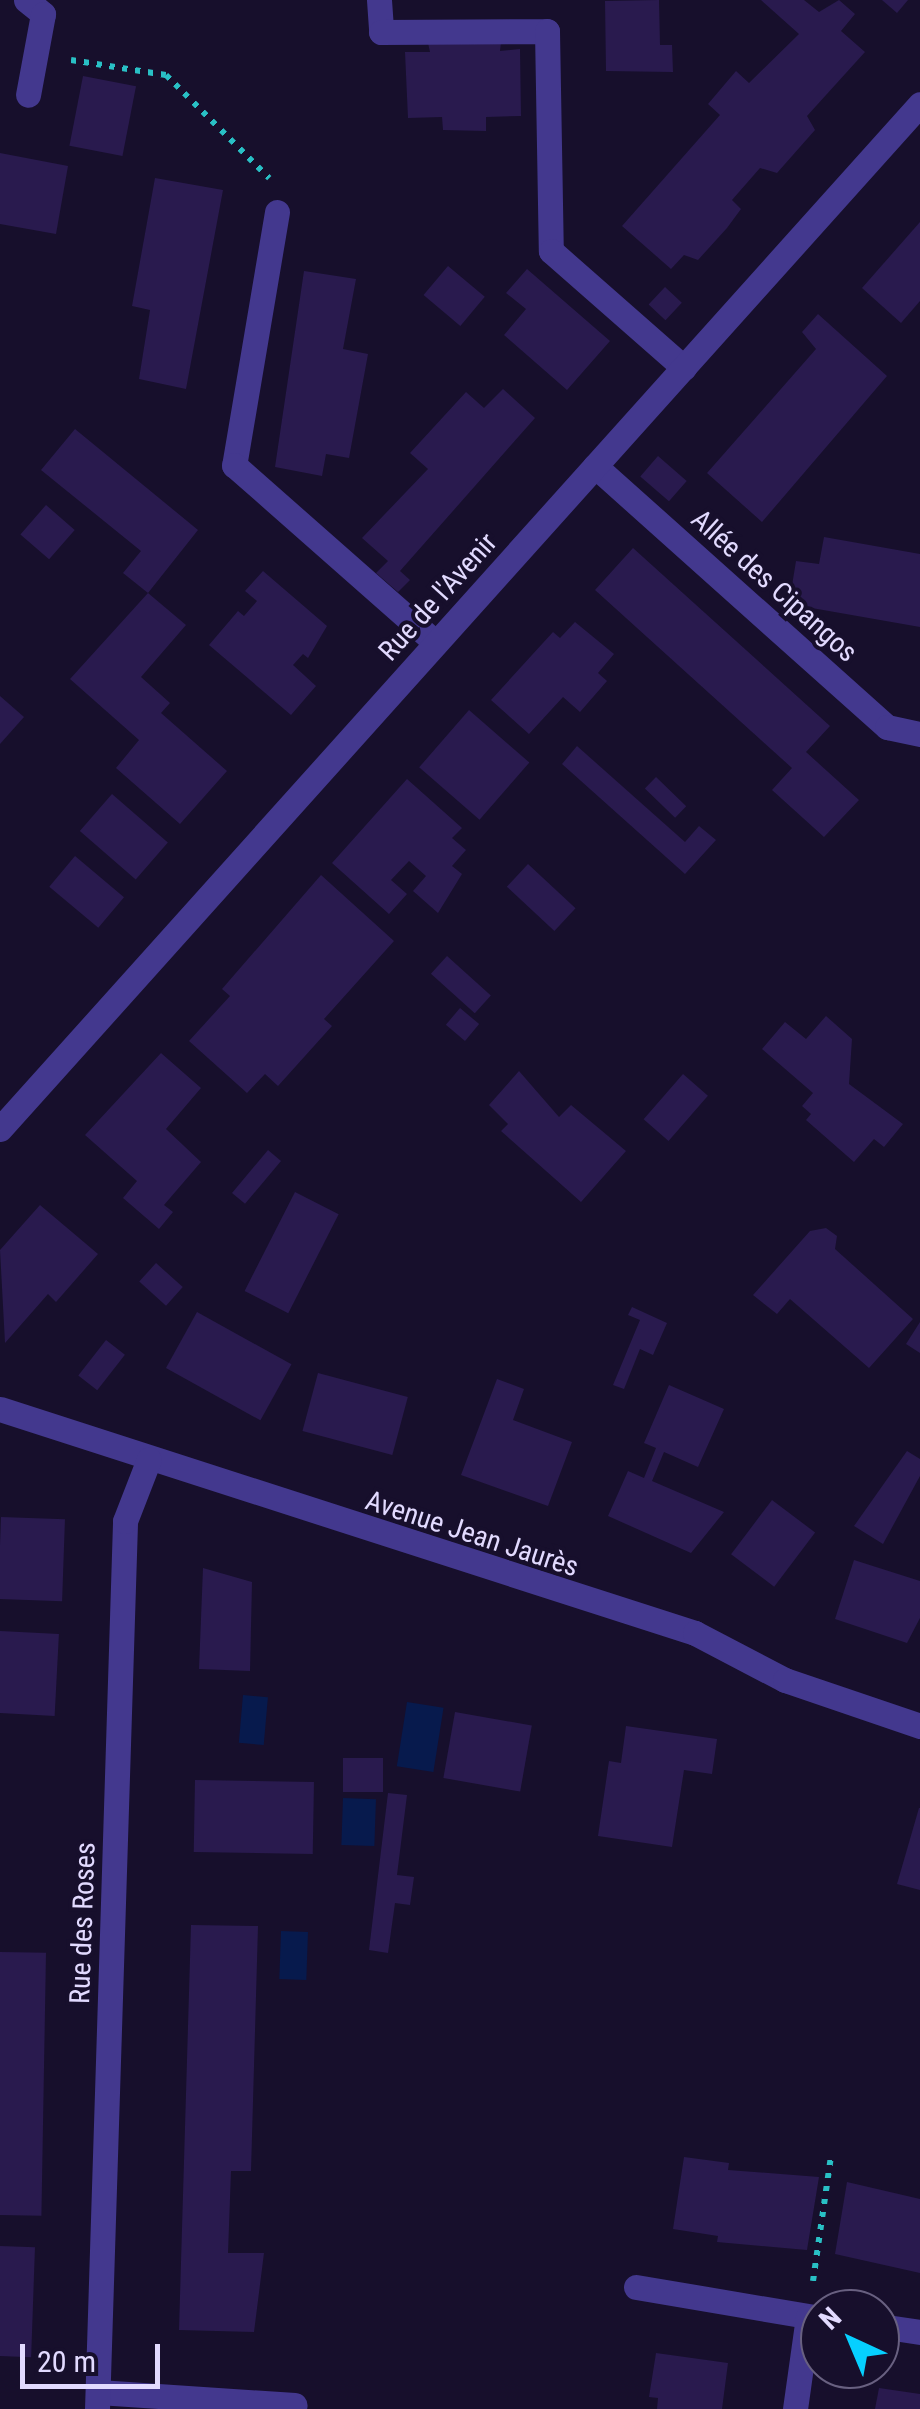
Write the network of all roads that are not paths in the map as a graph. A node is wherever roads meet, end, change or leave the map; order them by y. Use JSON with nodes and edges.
{"nodes":[{"id":1,"x":26,"y":0,"type":"edge"},
{"id":2,"x":379,"y":0,"type":"edge"},
{"id":3,"x":28,"y":95,"type":"dead end"},
{"id":4,"x":920,"y":104,"type":"edge"},
{"id":5,"x":277,"y":212,"type":"road end"},
{"id":6,"x":684,"y":368,"type":"junction"},
{"id":7,"x":595,"y":466,"type":"junction"},
{"id":8,"x":436,"y":643,"type":"junction"},
{"id":9,"x":920,"y":734,"type":"edge"},
{"id":10,"x":0,"y":1129,"type":"edge"},
{"id":11,"x":0,"y":1409,"type":"edge"},
{"id":12,"x":149,"y":1459,"type":"junction"},
{"id":13,"x":920,"y":1726,"type":"edge"},
{"id":14,"x":636,"y":2288,"type":"dead end"},
{"id":15,"x":800,"y":2316,"type":"edge"},
{"id":16,"x":800,"y":2382,"type":"edge"},
{"id":17,"x":97,"y":2401,"type":"edge"},
{"id":18,"x":295,"y":2405,"type":"dead end"},
{"id":19,"x":794,"y":2409,"type":"edge"}],
"edges":[{"from":1,"to":3,"type":"street"},
{"from":2,"to":6,"type":"street"},
{"from":4,"to":6,"type":"street","name":"Rue de l'Avenir"},
{"from":5,"to":8,"type":"street"},
{"from":6,"to":7,"type":"street","name":"Rue de l'Avenir"},
{"from":7,"to":8,"type":"street","name":"Rue de l'Avenir"},
{"from":7,"to":9,"type":"street","name":"Allée des Cipangos"},
{"from":8,"to":10,"type":"street","name":"Rue de l'Avenir"},
{"from":11,"to":12,"type":"street","name":"Avenue Jean Jaurès"},
{"from":12,"to":13,"type":"street","name":"Avenue Jean Jaurès"},
{"from":12,"to":17,"type":"street","name":"Rue des Roses"},
{"from":14,"to":15,"type":"street"},
{"from":16,"to":19,"type":"street"},
{"from":17,"to":18,"type":"street","name":"Rue des Roses"}]}
